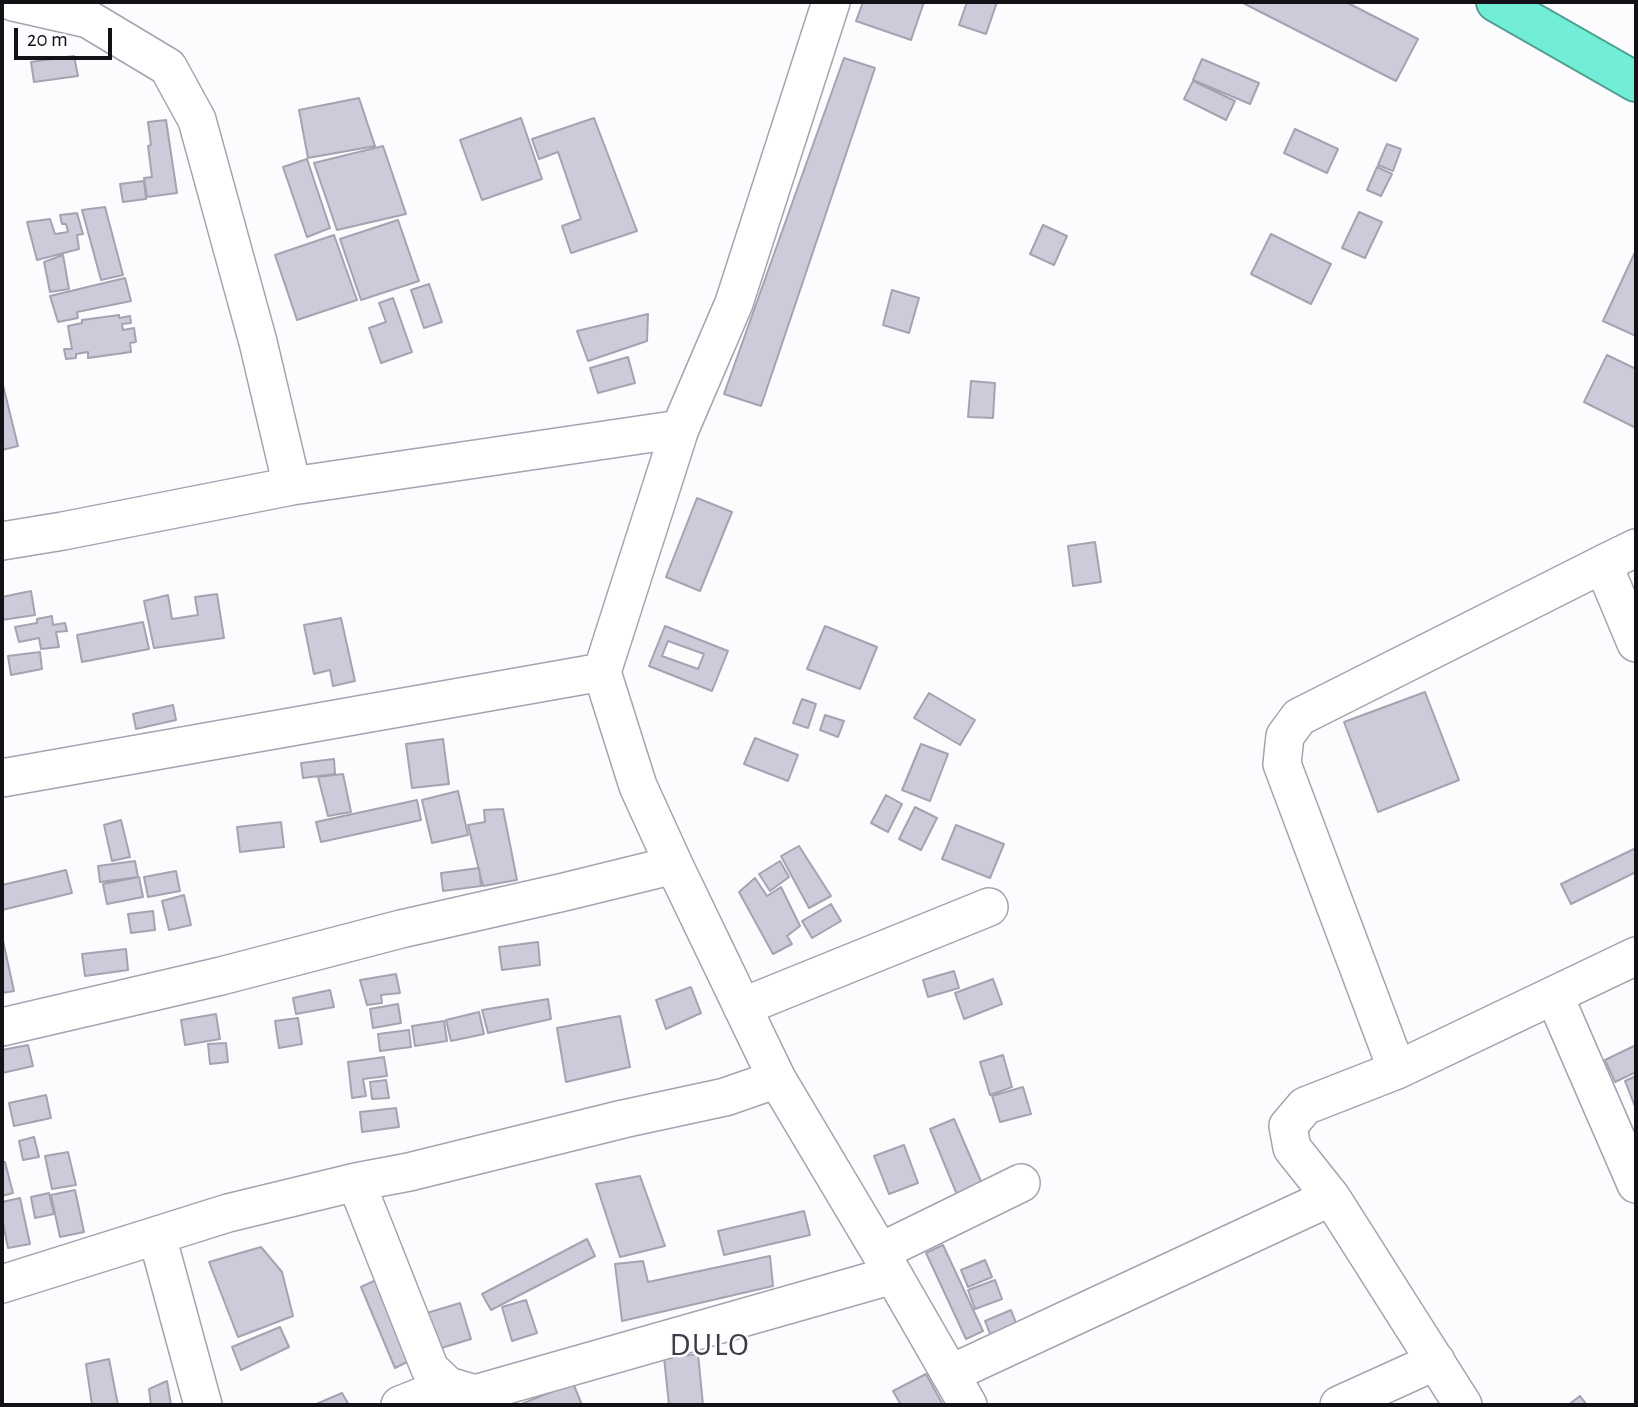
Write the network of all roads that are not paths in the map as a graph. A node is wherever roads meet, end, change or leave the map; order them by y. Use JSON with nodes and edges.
{"nodes":[{"id":1,"x":13,"y":2,"type":"edge"},
{"id":2,"x":831,"y":2,"type":"edge"},
{"id":3,"x":1496,"y":2,"type":"edge"},
{"id":4,"x":1636,"y":82,"type":"edge"},
{"id":5,"x":680,"y":429,"type":"junction"},
{"id":6,"x":292,"y":486,"type":"junction"},
{"id":7,"x":2,"y":541,"type":"edge"},
{"id":8,"x":1636,"y":548,"type":"edge"},
{"id":9,"x":1603,"y":564,"type":"junction"},
{"id":10,"x":1636,"y":643,"type":"edge"},
{"id":11,"x":602,"y":672,"type":"junction"},
{"id":12,"x":2,"y":778,"type":"edge"},
{"id":13,"x":674,"y":865,"type":"junction"},
{"id":14,"x":989,"y":907,"type":"dead end"},
{"id":15,"x":1636,"y":956,"type":"edge"},
{"id":16,"x":1554,"y":995,"type":"junction"},
{"id":17,"x":742,"y":1007,"type":"junction"},
{"id":18,"x":2,"y":1027,"type":"edge"},
{"id":19,"x":1397,"y":1070,"type":"junction"},
{"id":20,"x":777,"y":1079,"type":"junction"},
{"id":21,"x":356,"y":1182,"type":"junction"},
{"id":22,"x":1021,"y":1183,"type":"dead end"},
{"id":23,"x":1636,"y":1184,"type":"edge"},
{"id":24,"x":1331,"y":1197,"type":"junction"},
{"id":25,"x":157,"y":1236,"type":"junction"},
{"id":26,"x":887,"y":1264,"type":"junction"},
{"id":27,"x":2,"y":1283,"type":"edge"},
{"id":28,"x":1436,"y":1361,"type":"junction"},
{"id":29,"x":950,"y":1374,"type":"junction"},
{"id":30,"x":448,"y":1386,"type":"junction"},
{"id":31,"x":203,"y":1405,"type":"edge"},
{"id":32,"x":400,"y":1405,"type":"edge"},
{"id":33,"x":968,"y":1405,"type":"edge"},
{"id":34,"x":1339,"y":1405,"type":"edge"},
{"id":35,"x":1463,"y":1405,"type":"edge"}],
"edges":[{"from":1,"to":6,"type":"street"},
{"from":2,"to":5,"type":"street"},
{"from":3,"to":4,"type":"highway"},
{"from":5,"to":6,"type":"street"},
{"from":5,"to":11,"type":"street"},
{"from":6,"to":7,"type":"street"},
{"from":8,"to":9,"type":"street"},
{"from":9,"to":10,"type":"street"},
{"from":9,"to":19,"type":"street"},
{"from":11,"to":12,"type":"street"},
{"from":11,"to":13,"type":"street"},
{"from":13,"to":17,"type":"street"},
{"from":13,"to":18,"type":"street"},
{"from":14,"to":17,"type":"street"},
{"from":15,"to":16,"type":"street"},
{"from":16,"to":19,"type":"street"},
{"from":16,"to":23,"type":"street"},
{"from":17,"to":20,"type":"street"},
{"from":19,"to":24,"type":"street"},
{"from":20,"to":21,"type":"street"},
{"from":20,"to":26,"type":"street"},
{"from":21,"to":25,"type":"street"},
{"from":21,"to":30,"type":"street"},
{"from":22,"to":26,"type":"street"},
{"from":24,"to":28,"type":"street"},
{"from":24,"to":29,"type":"street"},
{"from":25,"to":27,"type":"street"},
{"from":25,"to":31,"type":"street"},
{"from":26,"to":29,"type":"street"},
{"from":26,"to":30,"type":"street"},
{"from":28,"to":34,"type":"street"},
{"from":28,"to":35,"type":"street"},
{"from":29,"to":33,"type":"street"},
{"from":30,"to":32,"type":"street"}]}
